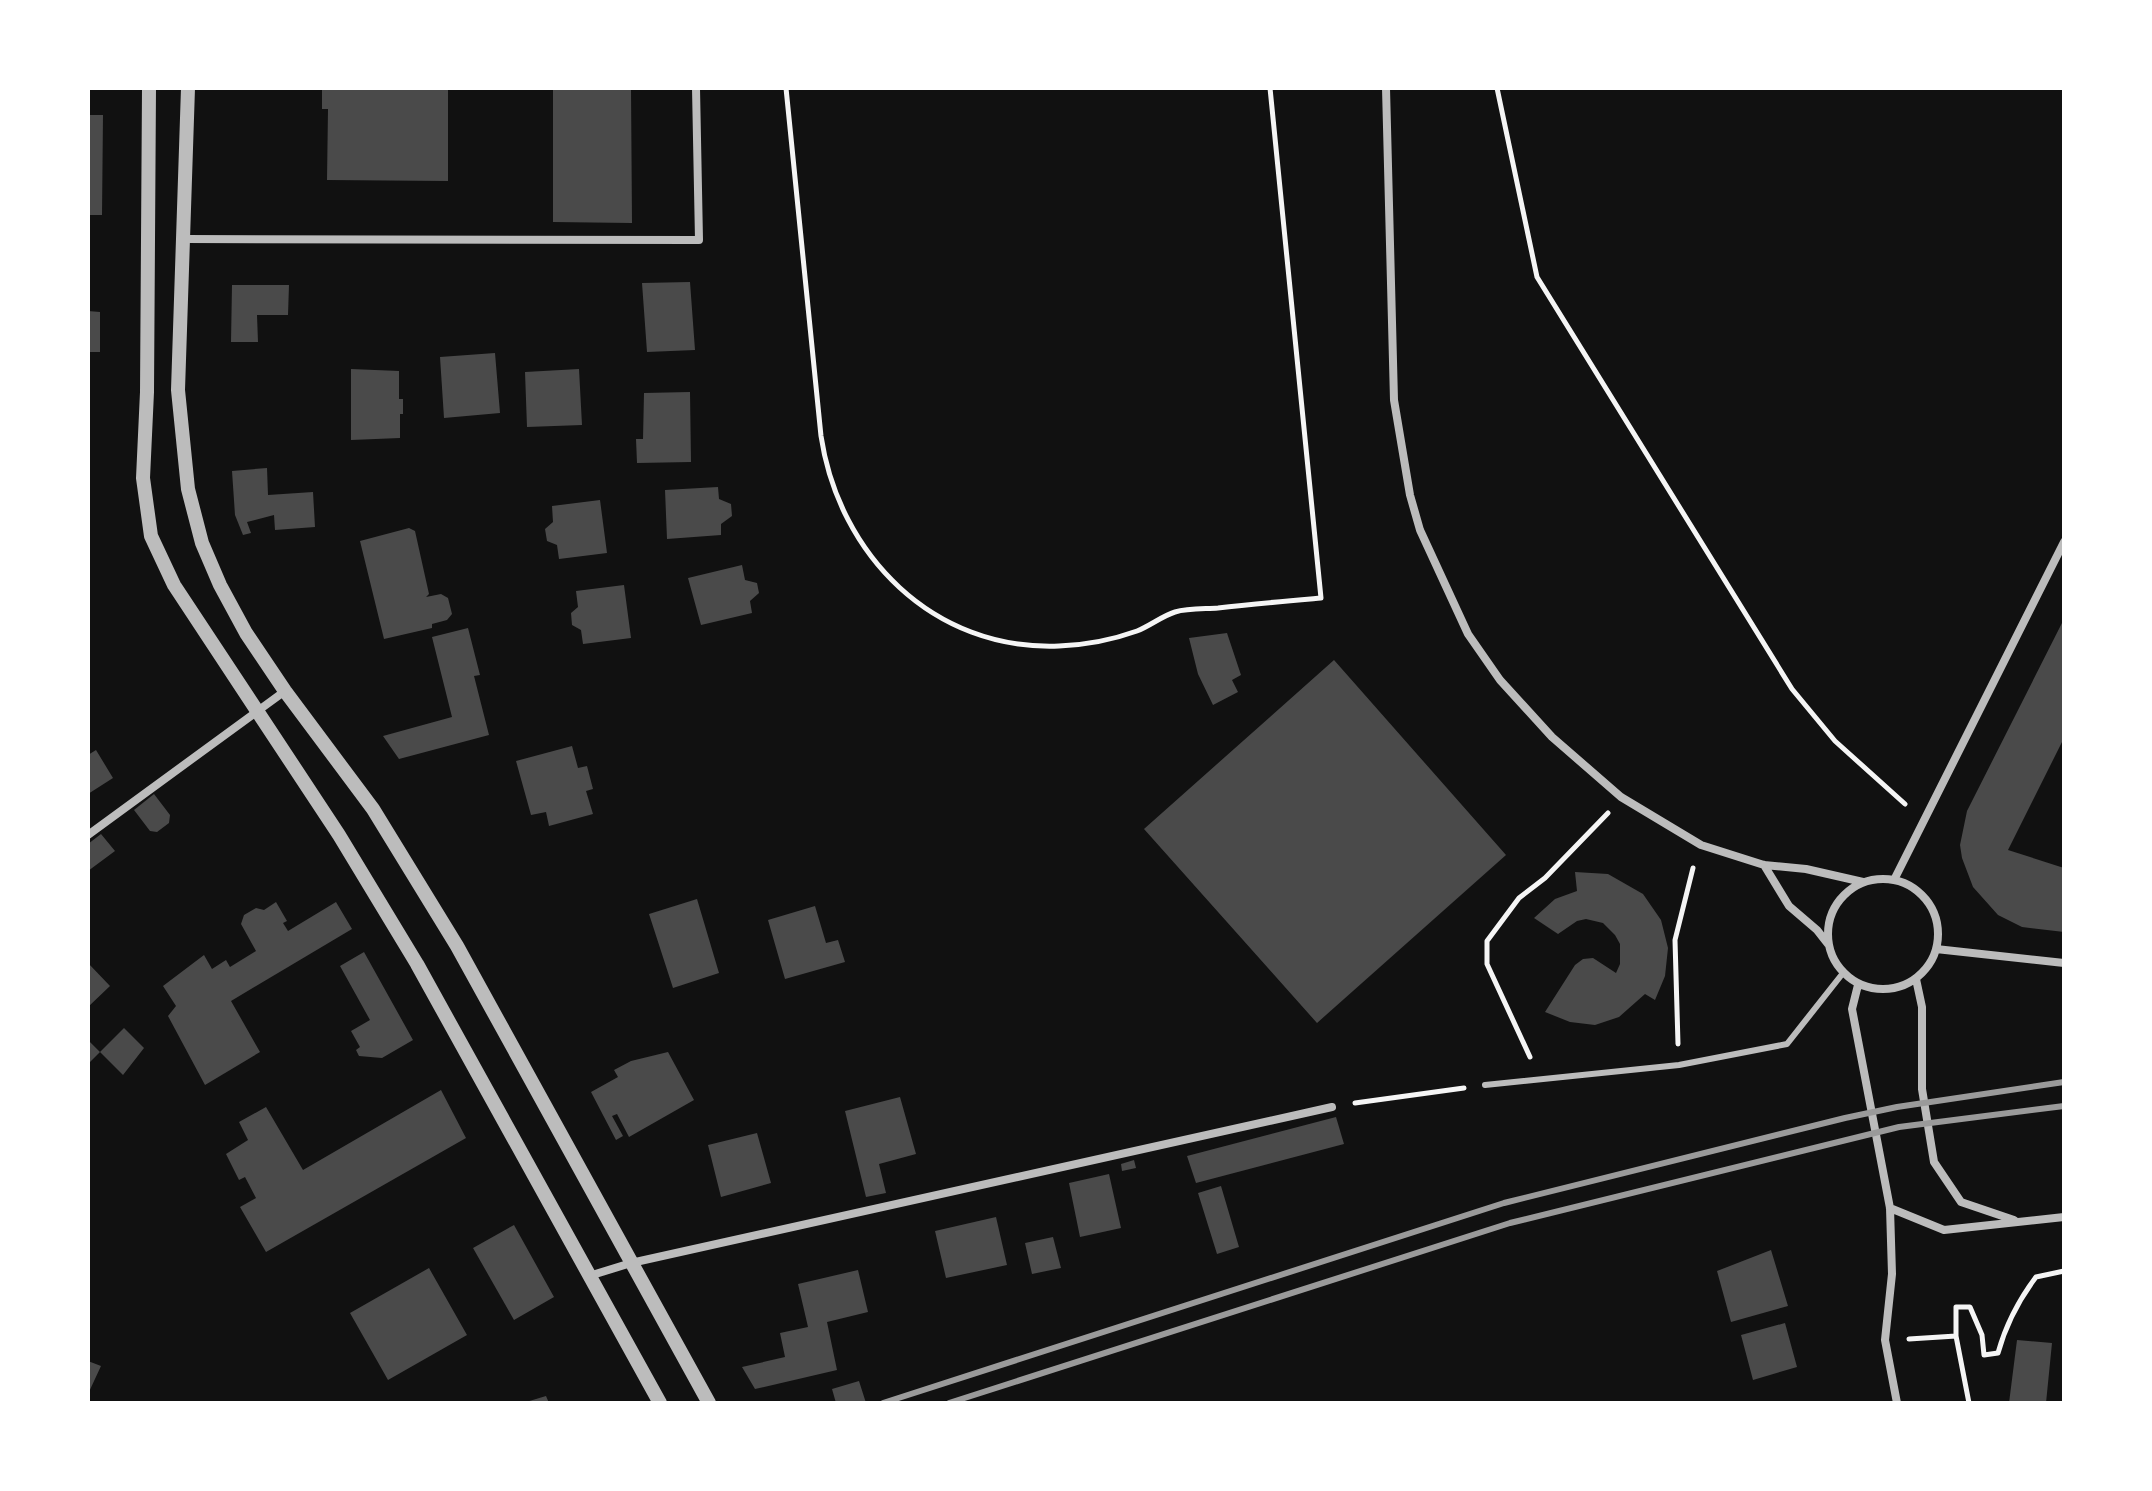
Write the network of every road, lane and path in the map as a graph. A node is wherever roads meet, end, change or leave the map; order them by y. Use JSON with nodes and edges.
{"nodes":[{"id":1,"x":149,"y":88,"type":"edge"},
{"id":2,"x":188,"y":88,"type":"edge"},
{"id":3,"x":696,"y":88,"type":"edge"},
{"id":4,"x":786,"y":88,"type":"edge"},
{"id":5,"x":1270,"y":88,"type":"edge"},
{"id":6,"x":1386,"y":88,"type":"edge"},
{"id":7,"x":1497,"y":88,"type":"edge"},
{"id":8,"x":185,"y":239,"type":"junction"},
{"id":9,"x":2064,"y":542,"type":"edge"},
{"id":10,"x":285,"y":691,"type":"junction"},
{"id":11,"x":255,"y":711,"type":"junction"},
{"id":12,"x":1923,"y":820,"type":"junction"},
{"id":13,"x":1590,"y":834,"type":"dead end"},
{"id":14,"x":88,"y":835,"type":"edge"},
{"id":15,"x":1701,"y":845,"type":"junction"},
{"id":16,"x":1764,"y":865,"type":"junction"},
{"id":17,"x":1894,"y":880,"type":"junction"},
{"id":18,"x":1863,"y":882,"type":"junction"},
{"id":19,"x":1828,"y":944,"type":"junction"},
{"id":20,"x":1936,"y":949,"type":"junction"},
{"id":21,"x":2064,"y":963,"type":"edge"},
{"id":22,"x":1843,"y":973,"type":"junction"},
{"id":23,"x":1916,"y":979,"type":"junction"},
{"id":24,"x":1858,"y":985,"type":"junction"},
{"id":25,"x":1679,"y":1065,"type":"junction"},
{"id":26,"x":1541,"y":1080,"type":"junction"},
{"id":27,"x":1485,"y":1085,"type":"joint"},
{"id":28,"x":1332,"y":1107,"type":"joint"},
{"id":29,"x":1890,"y":1208,"type":"junction"},
{"id":30,"x":2064,"y":1217,"type":"edge"},
{"id":31,"x":2014,"y":1220,"type":"junction"},
{"id":32,"x":631,"y":1263,"type":"junction"},
{"id":33,"x":2064,"y":1271,"type":"edge"},
{"id":34,"x":589,"y":1276,"type":"junction"},
{"id":35,"x":1956,"y":1336,"type":"junction"},
{"id":36,"x":1885,"y":1340,"type":"junction"},
{"id":37,"x":660,"y":1403,"type":"edge"},
{"id":38,"x":709,"y":1403,"type":"edge"},
{"id":39,"x":1897,"y":1403,"type":"edge"},
{"id":40,"x":1969,"y":1403,"type":"edge"}],
"edges":[{"from":1,"to":11,"type":"street"},
{"from":2,"to":8,"type":"street"},
{"from":3,"to":8,"type":"street"},
{"from":4,"to":5,"type":"path"},
{"from":6,"to":15,"type":"street"},
{"from":7,"to":12,"type":"path"},
{"from":8,"to":10,"type":"street"},
{"from":9,"to":12,"type":"street"},
{"from":10,"to":11,"type":"street"},
{"from":10,"to":32,"type":"street"},
{"from":11,"to":14,"type":"street"},
{"from":11,"to":34,"type":"street"},
{"from":12,"to":17,"type":"street"},
{"from":13,"to":26,"type":"path"},
{"from":15,"to":16,"type":"street"},
{"from":15,"to":25,"type":"path"},
{"from":16,"to":18,"type":"street"},
{"from":16,"to":19,"type":"street"},
{"from":17,"to":18,"type":"street"},
{"from":17,"to":20,"type":"street"},
{"from":18,"to":19,"type":"street"},
{"from":19,"to":22,"type":"street"},
{"from":20,"to":21,"type":"street"},
{"from":20,"to":23,"type":"street"},
{"from":22,"to":24,"type":"street"},
{"from":22,"to":25,"type":"lane"},
{"from":23,"to":24,"type":"street"},
{"from":23,"to":31,"type":"street"},
{"from":24,"to":29,"type":"street"},
{"from":25,"to":26,"type":"lane"},
{"from":26,"to":27,"type":"lane"},
{"from":27,"to":28,"type":"path"},
{"from":28,"to":32,"type":"street"},
{"from":29,"to":31,"type":"street"},
{"from":29,"to":36,"type":"street"},
{"from":30,"to":31,"type":"street"},
{"from":32,"to":34,"type":"street"},
{"from":32,"to":38,"type":"street"},
{"from":33,"to":35,"type":"path"},
{"from":34,"to":37,"type":"street"},
{"from":35,"to":36,"type":"path"},
{"from":35,"to":40,"type":"path"},
{"from":36,"to":39,"type":"street"}]}
